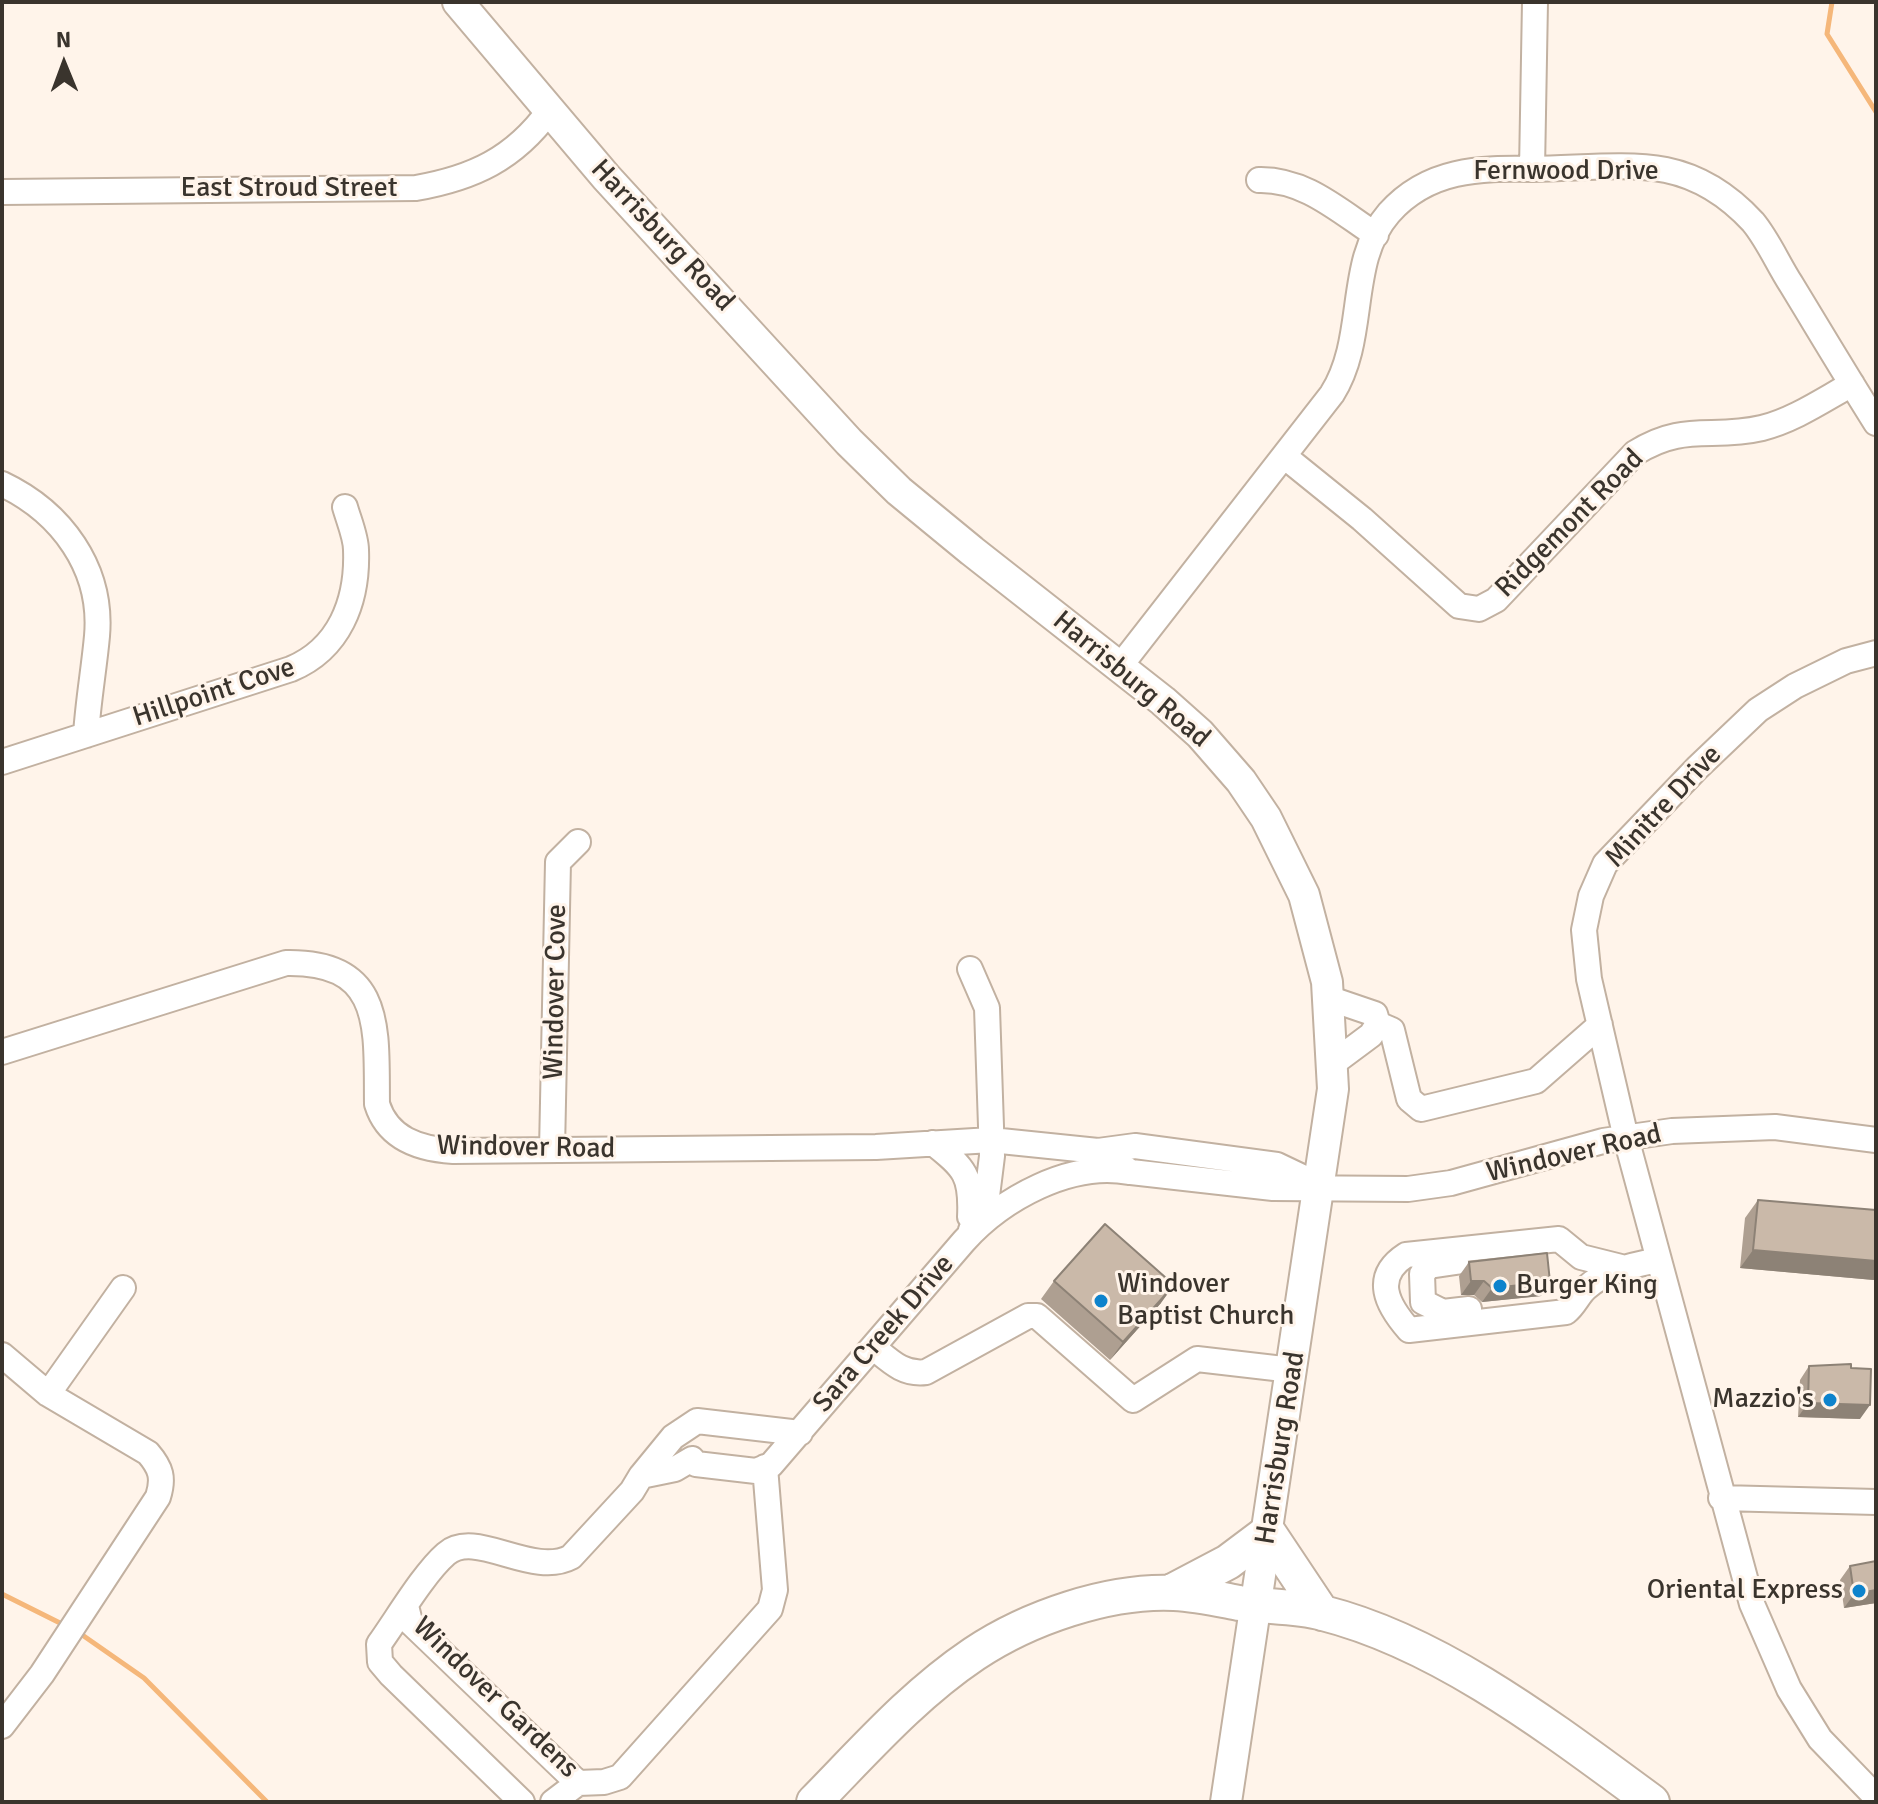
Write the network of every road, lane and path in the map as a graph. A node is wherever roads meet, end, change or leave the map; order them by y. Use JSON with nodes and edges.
{"nodes":[{"id":1,"x":458,"y":2,"type":"edge"},
{"id":2,"x":1535,"y":2,"type":"edge"},
{"id":3,"x":549,"y":111,"type":"junction"},
{"id":4,"x":1532,"y":169,"type":"junction"},
{"id":5,"x":1259,"y":180,"type":"dead end"},
{"id":6,"x":2,"y":192,"type":"edge"},
{"id":7,"x":1376,"y":235,"type":"junction"},
{"id":8,"x":1852,"y":384,"type":"junction"},
{"id":9,"x":1876,"y":423,"type":"edge"},
{"id":10,"x":1284,"y":456,"type":"junction"},
{"id":11,"x":2,"y":484,"type":"edge"},
{"id":12,"x":345,"y":507,"type":"dead end"},
{"id":13,"x":1876,"y":653,"type":"edge"},
{"id":14,"x":1121,"y":665,"type":"junction"},
{"id":15,"x":86,"y":735,"type":"junction"},
{"id":16,"x":2,"y":762,"type":"edge"},
{"id":17,"x":578,"y":842,"type":"dead end"},
{"id":18,"x":970,"y":969,"type":"dead end"},
{"id":19,"x":1328,"y":998,"type":"junction"},
{"id":20,"x":1378,"y":1024,"type":"junction"},
{"id":21,"x":1600,"y":1025,"type":"junction"},
{"id":22,"x":2,"y":1052,"type":"edge"},
{"id":23,"x":1332,"y":1064,"type":"junction"},
{"id":24,"x":1626,"y":1138,"type":"junction"},
{"id":25,"x":991,"y":1140,"type":"junction"},
{"id":26,"x":1876,"y":1140,"type":"edge"},
{"id":27,"x":933,"y":1143,"type":"junction"},
{"id":28,"x":552,"y":1150,"type":"junction"},
{"id":29,"x":1098,"y":1151,"type":"junction"},
{"id":30,"x":1131,"y":1172,"type":"junction"},
{"id":31,"x":1321,"y":1186,"type":"junction"},
{"id":32,"x":969,"y":1236,"type":"junction"},
{"id":33,"x":1581,"y":1257,"type":"junction"},
{"id":34,"x":1658,"y":1260,"type":"junction"},
{"id":35,"x":1621,"y":1267,"type":"junction"},
{"id":36,"x":123,"y":1288,"type":"dead end"},
{"id":37,"x":1584,"y":1289,"type":"junction"},
{"id":38,"x":873,"y":1347,"type":"junction"},
{"id":39,"x":2,"y":1355,"type":"edge"},
{"id":40,"x":1292,"y":1370,"type":"junction"},
{"id":41,"x":48,"y":1394,"type":"junction"},
{"id":42,"x":682,"y":1430,"type":"junction"},
{"id":43,"x":800,"y":1433,"type":"junction"},
{"id":44,"x":692,"y":1459,"type":"junction"},
{"id":45,"x":765,"y":1467,"type":"junction"},
{"id":46,"x":641,"y":1476,"type":"junction"},
{"id":47,"x":1721,"y":1498,"type":"junction"},
{"id":48,"x":1876,"y":1502,"type":"edge"},
{"id":49,"x":1268,"y":1532,"type":"junction"},
{"id":50,"x":1171,"y":1592,"type":"junction"},
{"id":51,"x":1257,"y":1605,"type":"junction"},
{"id":52,"x":406,"y":1606,"type":"junction"},
{"id":53,"x":1322,"y":1613,"type":"junction"},
{"id":54,"x":2,"y":1726,"type":"edge"},
{"id":55,"x":578,"y":1783,"type":"junction"},
{"id":56,"x":1876,"y":1797,"type":"edge"},
{"id":57,"x":522,"y":1802,"type":"edge"},
{"id":58,"x":553,"y":1802,"type":"edge"},
{"id":59,"x":814,"y":1802,"type":"edge"},
{"id":60,"x":1226,"y":1802,"type":"edge"},
{"id":61,"x":1652,"y":1802,"type":"edge"}],
"edges":[{"from":1,"to":3,"type":"main road","name":"Harrisburg Road"},
{"from":2,"to":4,"type":"street"},
{"from":3,"to":6,"type":"street","name":"East Stroud Street"},
{"from":3,"to":14,"type":"main road","name":"Harrisburg Road"},
{"from":4,"to":7,"type":"street","name":"Fernwood Drive"},
{"from":4,"to":8,"type":"street","name":"Fernwood Drive"},
{"from":5,"to":7,"type":"street"},
{"from":7,"to":10,"type":"street","name":"Fernwood Drive"},
{"from":8,"to":9,"type":"street","name":"Fernwood Drive"},
{"from":8,"to":10,"type":"street","name":"Ridgemont Road"},
{"from":10,"to":14,"type":"street","name":"Fernwood Drive"},
{"from":11,"to":15,"type":"street"},
{"from":12,"to":15,"type":"street","name":"Hillpoint Cove"},
{"from":13,"to":21,"type":"street","name":"Minitre Drive"},
{"from":14,"to":19,"type":"main road","name":"Harrisburg Road"},
{"from":15,"to":16,"type":"street","name":"Hillpoint Cove"},
{"from":17,"to":28,"type":"street","name":"Windover Cove"},
{"from":18,"to":25,"type":"street","name":"Sara Creek Drive"},
{"from":19,"to":20,"type":"street"},
{"from":19,"to":23,"type":"main road","name":"Harrisburg Road"},
{"from":20,"to":21,"type":"street"},
{"from":20,"to":23,"type":"street"},
{"from":21,"to":24,"type":"street","name":"Minitre Drive"},
{"from":22,"to":28,"type":"street","name":"Windover Road"},
{"from":23,"to":31,"type":"main road","name":"Harrisburg Road"},
{"from":24,"to":26,"type":"street","name":"Windover Road"},
{"from":24,"to":31,"type":"street","name":"Windover Road"},
{"from":24,"to":34,"type":"street","name":"Minitre Drive"},
{"from":25,"to":27,"type":"street","name":"Windover Road"},
{"from":25,"to":29,"type":"street","name":"Windover Road"},
{"from":25,"to":32,"type":"street","name":"Sara Creek Drive"},
{"from":27,"to":28,"type":"street","name":"Windover Road"},
{"from":27,"to":32,"type":"street","name":"Sara Creek Drive"},
{"from":29,"to":30,"type":"street","name":"Windover Road"},
{"from":29,"to":31,"type":"street","name":"Windover Road"},
{"from":30,"to":31,"type":"street","name":"Windover Road"},
{"from":30,"to":32,"type":"street","name":"Sara Creek Drive"},
{"from":31,"to":40,"type":"main road","name":"Harrisburg Road"},
{"from":32,"to":38,"type":"street","name":"Sara Creek Drive"},
{"from":33,"to":35,"type":"street"},
{"from":33,"to":37,"type":"street"},
{"from":33,"to":37,"type":"street"},
{"from":34,"to":35,"type":"street"},
{"from":34,"to":47,"type":"street","name":"Minitre Drive"},
{"from":35,"to":37,"type":"street"},
{"from":36,"to":41,"type":"street"},
{"from":38,"to":40,"type":"street"},
{"from":38,"to":43,"type":"street","name":"Sara Creek Drive"},
{"from":39,"to":41,"type":"street"},
{"from":40,"to":49,"type":"main road","name":"Harrisburg Road"},
{"from":41,"to":54,"type":"street"},
{"from":42,"to":43,"type":"street"},
{"from":42,"to":44,"type":"street"},
{"from":42,"to":46,"type":"street","name":"Windover Gardens"},
{"from":43,"to":45,"type":"street"},
{"from":44,"to":45,"type":"street"},
{"from":44,"to":46,"type":"street"},
{"from":45,"to":55,"type":"street","name":"Windover Gardens"},
{"from":46,"to":52,"type":"street","name":"Windover Gardens"},
{"from":47,"to":48,"type":"street"},
{"from":47,"to":56,"type":"street","name":"Minitre Drive"},
{"from":49,"to":50,"type":"highway"},
{"from":49,"to":51,"type":"main road","name":"Harrisburg Road"},
{"from":49,"to":53,"type":"highway"},
{"from":50,"to":51,"type":"highway"},
{"from":50,"to":59,"type":"highway"},
{"from":51,"to":53,"type":"highway"},
{"from":51,"to":60,"type":"main road","name":"Harrisburg Road"},
{"from":52,"to":55,"type":"street","name":"Windover Gardens"},
{"from":52,"to":57,"type":"street"},
{"from":53,"to":61,"type":"highway"},
{"from":55,"to":58,"type":"street"}]}
